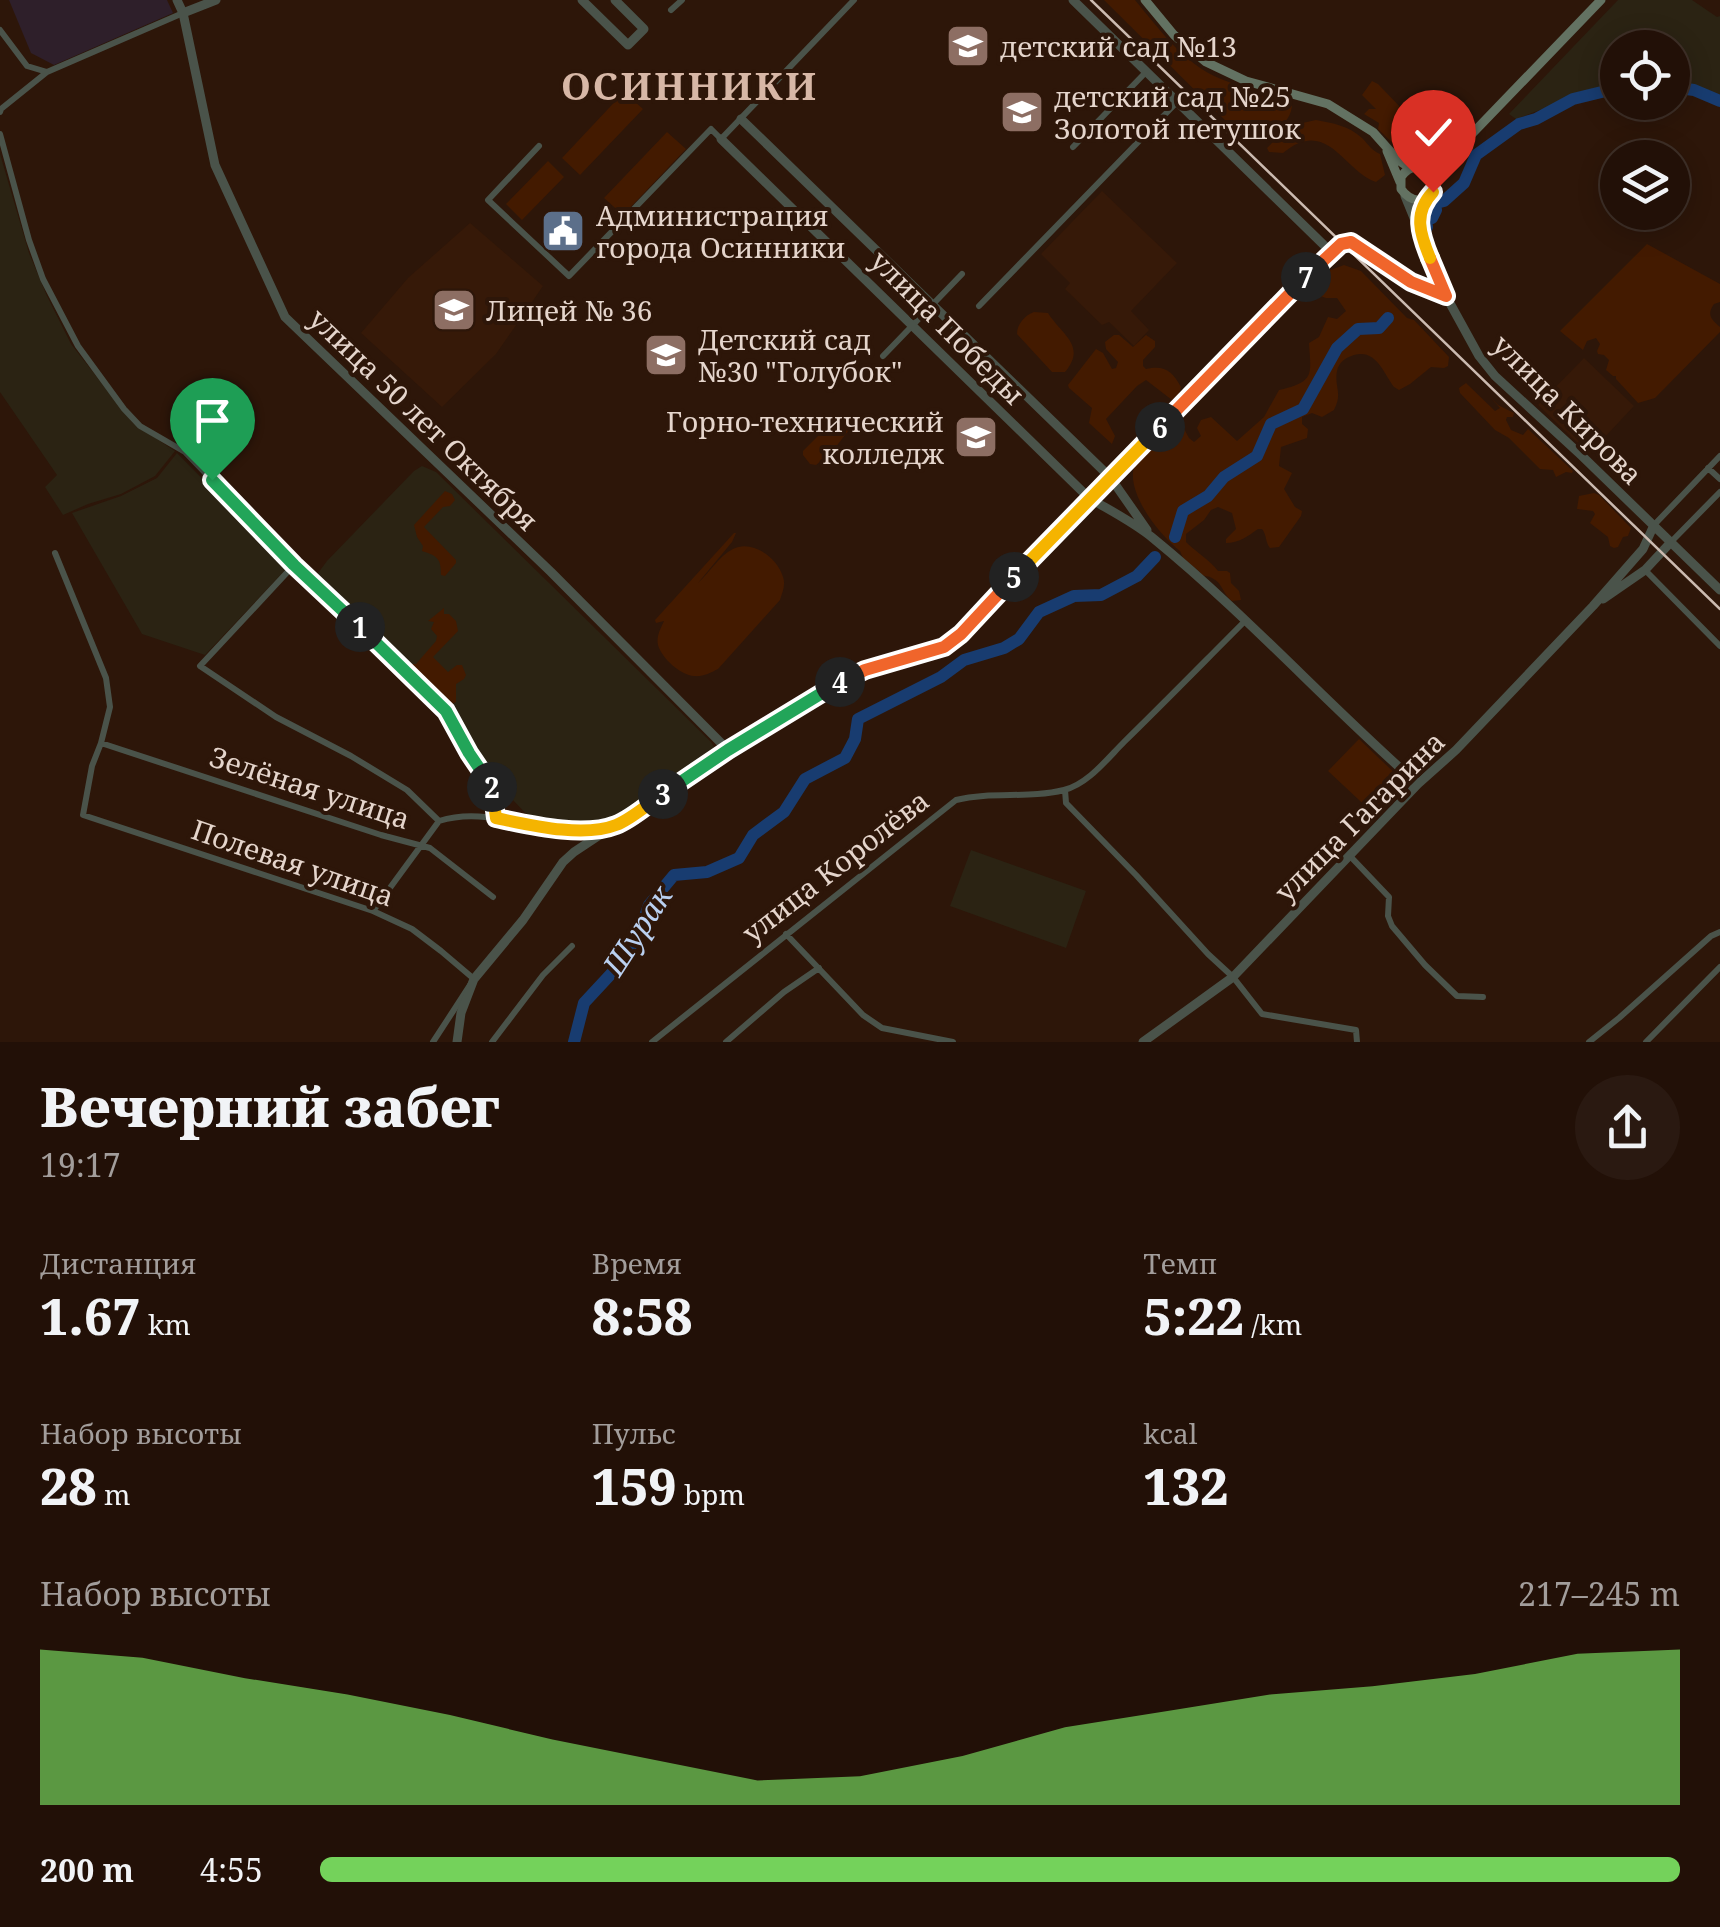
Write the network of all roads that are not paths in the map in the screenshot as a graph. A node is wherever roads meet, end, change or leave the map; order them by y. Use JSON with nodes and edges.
{"nodes":[{"id":1,"x":177,"y":0,"type":"edge"},
{"id":2,"x":216,"y":0,"type":"edge"},
{"id":3,"x":582,"y":0,"type":"edge"},
{"id":4,"x":615,"y":0,"type":"edge"},
{"id":5,"x":682,"y":0,"type":"edge"},
{"id":6,"x":854,"y":0,"type":"edge"},
{"id":7,"x":1072,"y":0,"type":"edge"},
{"id":8,"x":1145,"y":0,"type":"edge"},
{"id":9,"x":1600,"y":0,"type":"edge"},
{"id":10,"x":671,"y":10,"type":"dead end"},
{"id":11,"x":183,"y":13,"type":"junction"},
{"id":12,"x":0,"y":30,"type":"edge"},
{"id":13,"x":47,"y":72,"type":"junction"},
{"id":14,"x":1146,"y":72,"type":"junction"},
{"id":15,"x":1177,"y":102,"type":"junction"},
{"id":16,"x":0,"y":112,"type":"edge"},
{"id":17,"x":741,"y":118,"type":"junction"},
{"id":18,"x":0,"y":134,"type":"edge"},
{"id":19,"x":721,"y":139,"type":"junction"},
{"id":20,"x":1384,"y":144,"type":"junction"},
{"id":21,"x":540,"y":146,"type":"dead end"},
{"id":22,"x":1073,"y":147,"type":"dead end"},
{"id":23,"x":1443,"y":164,"type":"junction"},
{"id":24,"x":1410,"y":168,"type":"junction"},
{"id":25,"x":1426,"y":168,"type":"junction"},
{"id":26,"x":1435,"y":181,"type":"junction"},
{"id":27,"x":1400,"y":182,"type":"junction"},
{"id":28,"x":1405,"y":196,"type":"junction"},
{"id":29,"x":1427,"y":198,"type":"junction"},
{"id":30,"x":1420,"y":235,"type":"junction"},
{"id":31,"x":1331,"y":252,"type":"junction"},
{"id":32,"x":962,"y":274,"type":"dead end"},
{"id":33,"x":1446,"y":296,"type":"junction"},
{"id":34,"x":932,"y":304,"type":"junction"},
{"id":35,"x":978,"y":306,"type":"dead end"},
{"id":36,"x":913,"y":325,"type":"junction"},
{"id":37,"x":883,"y":356,"type":"dead end"},
{"id":38,"x":1720,"y":456,"type":"edge"},
{"id":39,"x":1708,"y":468,"type":"junction"},
{"id":40,"x":1110,"y":477,"type":"junction"},
{"id":41,"x":1720,"y":479,"type":"edge"},
{"id":42,"x":1720,"y":492,"type":"edge"},
{"id":43,"x":1089,"y":498,"type":"junction"},
{"id":44,"x":1654,"y":525,"type":"junction"},
{"id":45,"x":1151,"y":536,"type":"junction"},
{"id":46,"x":1672,"y":542,"type":"junction"},
{"id":47,"x":55,"y":554,"type":"dead end"},
{"id":48,"x":294,"y":565,"type":"junction"},
{"id":49,"x":1645,"y":570,"type":"junction"},
{"id":50,"x":1720,"y":590,"type":"edge"},
{"id":51,"x":1593,"y":606,"type":"junction"},
{"id":52,"x":1245,"y":621,"type":"junction"},
{"id":53,"x":1720,"y":646,"type":"edge"},
{"id":54,"x":102,"y":744,"type":"junction"},
{"id":55,"x":728,"y":750,"type":"junction"},
{"id":56,"x":1418,"y":784,"type":"junction"},
{"id":57,"x":1065,"y":790,"type":"junction"},
{"id":58,"x":496,"y":818,"type":"junction"},
{"id":59,"x":439,"y":821,"type":"junction"},
{"id":60,"x":616,"y":825,"type":"junction"},
{"id":61,"x":420,"y":846,"type":"junction"},
{"id":62,"x":1349,"y":855,"type":"junction"},
{"id":63,"x":493,"y":897,"type":"dead end"},
{"id":64,"x":373,"y":911,"type":"junction"},
{"id":65,"x":1720,"y":932,"type":"edge"},
{"id":66,"x":786,"y":934,"type":"junction"},
{"id":67,"x":572,"y":946,"type":"dead end"},
{"id":68,"x":1720,"y":967,"type":"edge"},
{"id":69,"x":819,"y":968,"type":"junction"},
{"id":70,"x":1233,"y":976,"type":"junction"},
{"id":71,"x":474,"y":979,"type":"junction"},
{"id":72,"x":1483,"y":997,"type":"dead end"},
{"id":73,"x":434,"y":1042,"type":"edge"},
{"id":74,"x":457,"y":1042,"type":"edge"},
{"id":75,"x":492,"y":1042,"type":"edge"},
{"id":76,"x":652,"y":1042,"type":"edge"},
{"id":77,"x":726,"y":1042,"type":"edge"},
{"id":78,"x":953,"y":1042,"type":"edge"},
{"id":79,"x":1143,"y":1042,"type":"edge"},
{"id":80,"x":1357,"y":1042,"type":"edge"},
{"id":81,"x":1590,"y":1042,"type":"edge"},
{"id":82,"x":1646,"y":1042,"type":"edge"}],
"edges":[{"from":1,"to":11,"type":"street","name":"улица 50 лет Октября"},
{"from":2,"to":11,"type":"street"},
{"from":3,"to":4,"type":"street"},
{"from":5,"to":10,"type":"street"},
{"from":6,"to":17,"type":"street"},
{"from":7,"to":14,"type":"street"},
{"from":8,"to":20,"type":"main road"},
{"from":9,"to":23,"type":"main road"},
{"from":11,"to":13,"type":"street"},
{"from":11,"to":55,"type":"street","name":"улица 50 лет Октября"},
{"from":12,"to":13,"type":"street"},
{"from":13,"to":16,"type":"street"},
{"from":14,"to":15,"type":"street"},
{"from":14,"to":22,"type":"street"},
{"from":15,"to":31,"type":"street"},
{"from":15,"to":35,"type":"street"},
{"from":17,"to":19,"type":"street"},
{"from":17,"to":34,"type":"street","name":"улица Победы"},
{"from":18,"to":48,"type":"street"},
{"from":19,"to":21,"type":"street"},
{"from":19,"to":36,"type":"street","name":"улица Победы"},
{"from":20,"to":24,"type":"main road"},
{"from":20,"to":27,"type":"main road"},
{"from":23,"to":25,"type":"main road"},
{"from":23,"to":26,"type":"main road"},
{"from":24,"to":25,"type":"main road"},
{"from":24,"to":27,"type":"main road"},
{"from":25,"to":26,"type":"main road"},
{"from":26,"to":29,"type":"main road"},
{"from":27,"to":28,"type":"main road"},
{"from":28,"to":29,"type":"main road"},
{"from":28,"to":30,"type":"street","name":"улица Кирова"},
{"from":29,"to":30,"type":"street"},
{"from":30,"to":33,"type":"street","name":"улица Кирова"},
{"from":31,"to":33,"type":"street"},
{"from":31,"to":40,"type":"street"},
{"from":32,"to":34,"type":"street"},
{"from":33,"to":44,"type":"street","name":"улица Кирова"},
{"from":34,"to":36,"type":"street"},
{"from":34,"to":40,"type":"street","name":"улица Победы"},
{"from":36,"to":37,"type":"street"},
{"from":36,"to":43,"type":"street","name":"улица Победы"},
{"from":38,"to":39,"type":"street","name":"улица Гагарина"},
{"from":39,"to":41,"type":"street"},
{"from":39,"to":44,"type":"street","name":"улица Гагарина"},
{"from":40,"to":43,"type":"street"},
{"from":40,"to":45,"type":"street","name":"улица Победы"},
{"from":42,"to":46,"type":"street","name":"улица Гагарина"},
{"from":43,"to":45,"type":"street","name":"улица Победы"},
{"from":43,"to":55,"type":"street"},
{"from":44,"to":46,"type":"street","name":"улица Кирова"},
{"from":44,"to":51,"type":"street","name":"улица Гагарина"},
{"from":45,"to":52,"type":"street","name":"улица Победы"},
{"from":46,"to":49,"type":"street","name":"улица Гагарина"},
{"from":46,"to":50,"type":"street","name":"улица Кирова"},
{"from":47,"to":54,"type":"street"},
{"from":48,"to":58,"type":"street"},
{"from":48,"to":59,"type":"street"},
{"from":49,"to":51,"type":"street","name":"улица Гагарина"},
{"from":49,"to":53,"type":"street"},
{"from":51,"to":56,"type":"street","name":"улица Гагарина"},
{"from":52,"to":56,"type":"street","name":"улица Победы"},
{"from":52,"to":57,"type":"street"},
{"from":54,"to":61,"type":"street","name":"Зелёная улица"},
{"from":54,"to":64,"type":"street","name":"Полевая улица"},
{"from":55,"to":60,"type":"street"},
{"from":56,"to":62,"type":"street","name":"улица Гагарина"},
{"from":57,"to":66,"type":"street","name":"улица Королёва"},
{"from":57,"to":70,"type":"street"},
{"from":58,"to":59,"type":"street"},
{"from":58,"to":60,"type":"street"},
{"from":59,"to":61,"type":"street"},
{"from":60,"to":71,"type":"street"},
{"from":61,"to":63,"type":"street","name":"Зелёная улица"},
{"from":61,"to":64,"type":"street"},
{"from":62,"to":70,"type":"street","name":"улица Гагарина"},
{"from":62,"to":72,"type":"street"},
{"from":64,"to":71,"type":"street","name":"Полевая улица"},
{"from":65,"to":81,"type":"street"},
{"from":66,"to":69,"type":"street"},
{"from":66,"to":76,"type":"street","name":"улица Королёва"},
{"from":67,"to":75,"type":"street"},
{"from":68,"to":82,"type":"street"},
{"from":69,"to":77,"type":"street"},
{"from":69,"to":78,"type":"street"},
{"from":70,"to":79,"type":"street","name":"улица Гагарина"},
{"from":70,"to":80,"type":"street"},
{"from":71,"to":73,"type":"street"},
{"from":71,"to":74,"type":"street"}]}
